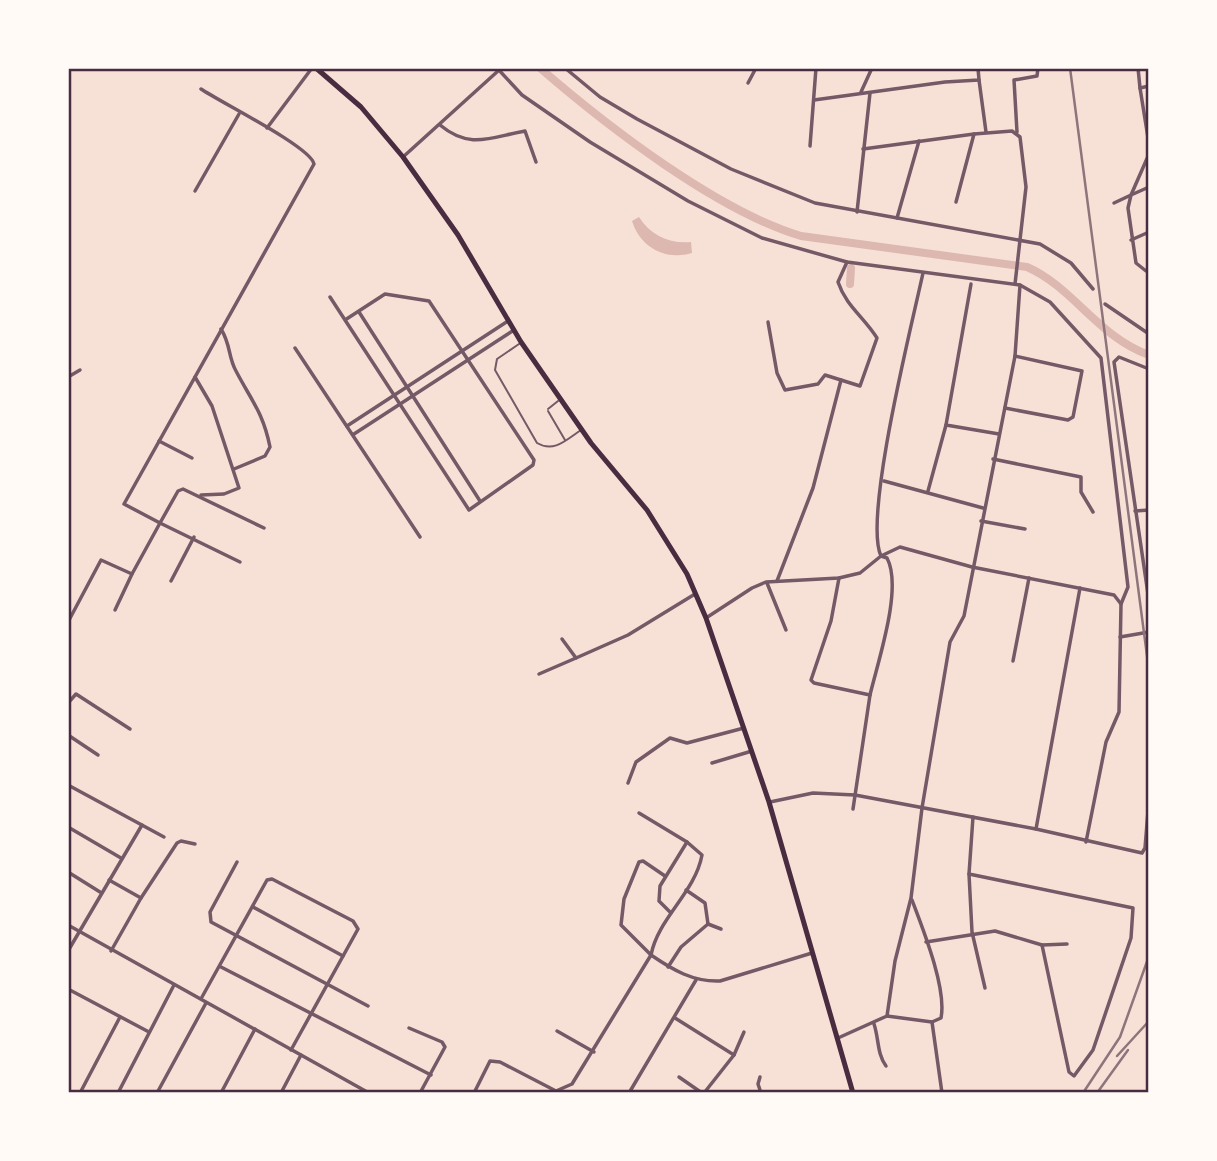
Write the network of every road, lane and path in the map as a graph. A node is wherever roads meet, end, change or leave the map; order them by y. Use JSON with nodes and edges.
{"nodes":[{"id":1,"x":314,"y":68,"type":"edge"},
{"id":2,"x":565,"y":68,"type":"edge"},
{"id":3,"x":756,"y":68,"type":"edge"},
{"id":4,"x":816,"y":68,"type":"edge"},
{"id":5,"x":872,"y":68,"type":"edge"},
{"id":6,"x":978,"y":68,"type":"edge"},
{"id":7,"x":1038,"y":68,"type":"edge"},
{"id":8,"x":1138,"y":68,"type":"edge"},
{"id":9,"x":497,"y":69,"type":"edge"},
{"id":10,"x":979,"y":80,"type":"junction"},
{"id":11,"x":748,"y":83,"type":"dead end"},
{"id":12,"x":1149,"y":86,"type":"edge"},
{"id":13,"x":201,"y":89,"type":"dead end"},
{"id":14,"x":1140,"y":89,"type":"junction"},
{"id":15,"x":870,"y":92,"type":"junction"},
{"id":16,"x":860,"y":93,"type":"junction"},
{"id":17,"x":814,"y":100,"type":"junction"},
{"id":18,"x":239,"y":114,"type":"junction"},
{"id":19,"x":1147,"y":123,"type":"edge"},
{"id":20,"x":440,"y":125,"type":"junction"},
{"id":21,"x":267,"y":128,"type":"junction"},
{"id":22,"x":986,"y":132,"type":"junction"},
{"id":23,"x":1017,"y":132,"type":"junction"},
{"id":24,"x":974,"y":134,"type":"junction"},
{"id":25,"x":919,"y":141,"type":"junction"},
{"id":26,"x":1149,"y":144,"type":"edge"},
{"id":27,"x":810,"y":146,"type":"dead end"},
{"id":28,"x":863,"y":149,"type":"junction"},
{"id":29,"x":1149,"y":154,"type":"edge"},
{"id":30,"x":403,"y":157,"type":"junction"},
{"id":31,"x":536,"y":162,"type":"dead end"},
{"id":32,"x":1149,"y":187,"type":"edge"},
{"id":33,"x":195,"y":191,"type":"dead end"},
{"id":34,"x":1132,"y":195,"type":"junction"},
{"id":35,"x":956,"y":202,"type":"dead end"},
{"id":36,"x":1114,"y":203,"type":"dead end"},
{"id":37,"x":857,"y":212,"type":"junction"},
{"id":38,"x":897,"y":218,"type":"junction"},
{"id":39,"x":1149,"y":232,"type":"edge"},
{"id":40,"x":1131,"y":240,"type":"junction"},
{"id":41,"x":1019,"y":242,"type":"junction"},
{"id":42,"x":848,"y":262,"type":"junction"},
{"id":43,"x":1148,"y":271,"type":"edge"},
{"id":44,"x":923,"y":273,"type":"junction"},
{"id":45,"x":1015,"y":282,"type":"junction"},
{"id":46,"x":971,"y":284,"type":"dead end"},
{"id":47,"x":1020,"y":285,"type":"junction"},
{"id":48,"x":1093,"y":289,"type":"dead end"},
{"id":49,"x":330,"y":297,"type":"dead end"},
{"id":50,"x":1105,"y":304,"type":"dead end"},
{"id":51,"x":358,"y":311,"type":"junction"},
{"id":52,"x":345,"y":320,"type":"junction"},
{"id":53,"x":508,"y":321,"type":"junction"},
{"id":54,"x":768,"y":322,"type":"dead end"},
{"id":55,"x":221,"y":329,"type":"junction"},
{"id":56,"x":513,"y":330,"type":"junction"},
{"id":57,"x":1149,"y":334,"type":"edge"},
{"id":58,"x":521,"y":342,"type":"junction"},
{"id":59,"x":295,"y":348,"type":"dead end"},
{"id":60,"x":462,"y":351,"type":"junction"},
{"id":61,"x":1015,"y":356,"type":"junction"},
{"id":62,"x":468,"y":359,"type":"junction"},
{"id":63,"x":1149,"y":369,"type":"edge"},
{"id":64,"x":80,"y":370,"type":"dead end"},
{"id":65,"x":68,"y":377,"type":"edge"},
{"id":66,"x":195,"y":377,"type":"junction"},
{"id":67,"x":841,"y":380,"type":"junction"},
{"id":68,"x":407,"y":387,"type":"junction"},
{"id":69,"x":394,"y":395,"type":"junction"},
{"id":70,"x":412,"y":396,"type":"junction"},
{"id":71,"x":561,"y":400,"type":"junction"},
{"id":72,"x":400,"y":404,"type":"junction"},
{"id":73,"x":1004,"y":408,"type":"junction"},
{"id":74,"x":946,"y":425,"type":"junction"},
{"id":75,"x":347,"y":426,"type":"junction"},
{"id":76,"x":582,"y":430,"type":"junction"},
{"id":77,"x":354,"y":434,"type":"junction"},
{"id":78,"x":999,"y":434,"type":"junction"},
{"id":79,"x":566,"y":440,"type":"junction"},
{"id":80,"x":159,"y":441,"type":"junction"},
{"id":81,"x":191,"y":458,"type":"dead end"},
{"id":82,"x":993,"y":459,"type":"junction"},
{"id":83,"x":234,"y":469,"type":"junction"},
{"id":84,"x":883,"y":481,"type":"junction"},
{"id":85,"x":928,"y":491,"type":"junction"},
{"id":86,"x":199,"y":495,"type":"junction"},
{"id":87,"x":480,"y":501,"type":"junction"},
{"id":88,"x":983,"y":508,"type":"junction"},
{"id":89,"x":1149,"y":510,"type":"edge"},
{"id":90,"x":1135,"y":511,"type":"junction"},
{"id":91,"x":1093,"y":512,"type":"dead end"},
{"id":92,"x":981,"y":521,"type":"junction"},
{"id":93,"x":160,"y":523,"type":"junction"},
{"id":94,"x":264,"y":528,"type":"dead end"},
{"id":95,"x":1025,"y":529,"type":"dead end"},
{"id":96,"x":194,"y":537,"type":"junction"},
{"id":97,"x":420,"y":537,"type":"dead end"},
{"id":98,"x":881,"y":556,"type":"junction"},
{"id":99,"x":240,"y":562,"type":"dead end"},
{"id":100,"x":972,"y":567,"type":"junction"},
{"id":101,"x":132,"y":574,"type":"junction"},
{"id":102,"x":839,"y":578,"type":"junction"},
{"id":103,"x":1029,"y":578,"type":"junction"},
{"id":104,"x":171,"y":581,"type":"dead end"},
{"id":105,"x":777,"y":581,"type":"junction"},
{"id":106,"x":766,"y":582,"type":"junction"},
{"id":107,"x":1080,"y":588,"type":"junction"},
{"id":108,"x":696,"y":593,"type":"junction"},
{"id":109,"x":1149,"y":601,"type":"edge"},
{"id":110,"x":1121,"y":604,"type":"junction"},
{"id":111,"x":115,"y":610,"type":"dead end"},
{"id":112,"x":706,"y":618,"type":"junction"},
{"id":113,"x":68,"y":622,"type":"edge"},
{"id":114,"x":786,"y":630,"type":"dead end"},
{"id":115,"x":1149,"y":632,"type":"edge"},
{"id":116,"x":1120,"y":637,"type":"junction"},
{"id":117,"x":562,"y":639,"type":"dead end"},
{"id":118,"x":576,"y":658,"type":"junction"},
{"id":119,"x":1013,"y":661,"type":"dead end"},
{"id":120,"x":540,"y":674,"type":"dead end"},
{"id":121,"x":870,"y":695,"type":"junction"},
{"id":122,"x":68,"y":703,"type":"edge"},
{"id":123,"x":745,"y":728,"type":"junction"},
{"id":124,"x":130,"y":729,"type":"dead end"},
{"id":125,"x":68,"y":735,"type":"edge"},
{"id":126,"x":752,"y":751,"type":"junction"},
{"id":127,"x":98,"y":755,"type":"dead end"},
{"id":128,"x":712,"y":763,"type":"dead end"},
{"id":129,"x":628,"y":783,"type":"dead end"},
{"id":130,"x":68,"y":785,"type":"edge"},
{"id":131,"x":855,"y":795,"type":"junction"},
{"id":132,"x":1149,"y":799,"type":"edge"},
{"id":133,"x":769,"y":802,"type":"junction"},
{"id":134,"x":922,"y":808,"type":"junction"},
{"id":135,"x":853,"y":809,"type":"dead end"},
{"id":136,"x":639,"y":813,"type":"dead end"},
{"id":137,"x":973,"y":817,"type":"junction"},
{"id":138,"x":142,"y":825,"type":"junction"},
{"id":139,"x":68,"y":827,"type":"edge"},
{"id":140,"x":1036,"y":829,"type":"junction"},
{"id":141,"x":164,"y":836,"type":"dead end"},
{"id":142,"x":687,"y":842,"type":"junction"},
{"id":143,"x":1086,"y":842,"type":"junction"},
{"id":144,"x":195,"y":844,"type":"dead end"},
{"id":145,"x":121,"y":858,"type":"junction"},
{"id":146,"x":237,"y":862,"type":"dead end"},
{"id":147,"x":68,"y":872,"type":"edge"},
{"id":148,"x":969,"y":874,"type":"junction"},
{"id":149,"x":665,"y":876,"type":"junction"},
{"id":150,"x":108,"y":880,"type":"junction"},
{"id":151,"x":687,"y":890,"type":"junction"},
{"id":152,"x":100,"y":892,"type":"junction"},
{"id":153,"x":141,"y":898,"type":"junction"},
{"id":154,"x":911,"y":898,"type":"junction"},
{"id":155,"x":253,"y":907,"type":"junction"},
{"id":156,"x":671,"y":913,"type":"junction"},
{"id":157,"x":709,"y":924,"type":"junction"},
{"id":158,"x":68,"y":925,"type":"edge"},
{"id":159,"x":721,"y":929,"type":"dead end"},
{"id":160,"x":79,"y":931,"type":"junction"},
{"id":161,"x":972,"y":932,"type":"junction"},
{"id":162,"x":237,"y":936,"type":"junction"},
{"id":163,"x":926,"y":942,"type":"junction"},
{"id":164,"x":1067,"y":944,"type":"dead end"},
{"id":165,"x":1042,"y":945,"type":"junction"},
{"id":166,"x":68,"y":951,"type":"edge"},
{"id":167,"x":111,"y":951,"type":"junction"},
{"id":168,"x":813,"y":953,"type":"junction"},
{"id":169,"x":344,"y":956,"type":"junction"},
{"id":170,"x":650,"y":956,"type":"junction"},
{"id":171,"x":220,"y":966,"type":"junction"},
{"id":172,"x":668,"y":967,"type":"junction"},
{"id":173,"x":696,"y":980,"type":"junction"},
{"id":174,"x":174,"y":985,"type":"junction"},
{"id":175,"x":328,"y":986,"type":"junction"},
{"id":176,"x":985,"y":988,"type":"dead end"},
{"id":177,"x":68,"y":989,"type":"edge"},
{"id":178,"x":202,"y":997,"type":"junction"},
{"id":179,"x":205,"y":1003,"type":"junction"},
{"id":180,"x":368,"y":1006,"type":"dead end"},
{"id":181,"x":312,"y":1014,"type":"junction"},
{"id":182,"x":887,"y":1016,"type":"junction"},
{"id":183,"x":120,"y":1017,"type":"junction"},
{"id":184,"x":675,"y":1018,"type":"junction"},
{"id":185,"x":932,"y":1022,"type":"junction"},
{"id":186,"x":874,"y":1024,"type":"junction"},
{"id":187,"x":409,"y":1028,"type":"dead end"},
{"id":188,"x":255,"y":1029,"type":"junction"},
{"id":189,"x":557,"y":1031,"type":"dead end"},
{"id":190,"x":149,"y":1032,"type":"junction"},
{"id":191,"x":744,"y":1032,"type":"dead end"},
{"id":192,"x":837,"y":1038,"type":"junction"},
{"id":193,"x":291,"y":1050,"type":"junction"},
{"id":194,"x":594,"y":1052,"type":"junction"},
{"id":195,"x":301,"y":1055,"type":"junction"},
{"id":196,"x":734,"y":1055,"type":"junction"},
{"id":197,"x":886,"y":1066,"type":"dead end"},
{"id":198,"x":431,"y":1075,"type":"junction"},
{"id":199,"x":679,"y":1077,"type":"dead end"},
{"id":200,"x":760,"y":1077,"type":"dead end"},
{"id":201,"x":282,"y":1092,"type":"edge"},
{"id":202,"x":80,"y":1093,"type":"edge"},
{"id":203,"x":118,"y":1093,"type":"edge"},
{"id":204,"x":157,"y":1093,"type":"edge"},
{"id":205,"x":221,"y":1093,"type":"edge"},
{"id":206,"x":369,"y":1093,"type":"edge"},
{"id":207,"x":420,"y":1093,"type":"edge"},
{"id":208,"x":474,"y":1093,"type":"edge"},
{"id":209,"x":629,"y":1093,"type":"edge"},
{"id":210,"x":703,"y":1093,"type":"edge"},
{"id":211,"x":761,"y":1093,"type":"edge"},
{"id":212,"x":853,"y":1093,"type":"edge"},
{"id":213,"x":942,"y":1093,"type":"edge"}],
"edges":[{"from":1,"to":21,"type":"street"},
{"from":1,"to":30,"type":"main road"},
{"from":2,"to":37,"type":"street"},
{"from":3,"to":11,"type":"street"},
{"from":4,"to":17,"type":"street"},
{"from":5,"to":16,"type":"street"},
{"from":6,"to":10,"type":"street"},
{"from":7,"to":23,"type":"street"},
{"from":8,"to":14,"type":"street"},
{"from":9,"to":20,"type":"street"},
{"from":9,"to":42,"type":"street"},
{"from":10,"to":15,"type":"street"},
{"from":10,"to":22,"type":"street"},
{"from":12,"to":14,"type":"street"},
{"from":13,"to":18,"type":"street"},
{"from":14,"to":19,"type":"street"},
{"from":15,"to":16,"type":"street"},
{"from":15,"to":28,"type":"street"},
{"from":16,"to":17,"type":"street"},
{"from":17,"to":27,"type":"street"},
{"from":18,"to":21,"type":"street"},
{"from":18,"to":33,"type":"street"},
{"from":19,"to":26,"type":"street"},
{"from":20,"to":30,"type":"street"},
{"from":20,"to":31,"type":"street"},
{"from":21,"to":55,"type":"street"},
{"from":22,"to":23,"type":"street"},
{"from":22,"to":24,"type":"street"},
{"from":23,"to":41,"type":"street"},
{"from":24,"to":25,"type":"street"},
{"from":24,"to":35,"type":"street"},
{"from":25,"to":28,"type":"street"},
{"from":25,"to":38,"type":"street"},
{"from":28,"to":37,"type":"street"},
{"from":29,"to":34,"type":"street"},
{"from":30,"to":53,"type":"main road"},
{"from":32,"to":34,"type":"street"},
{"from":34,"to":36,"type":"street"},
{"from":34,"to":40,"type":"street"},
{"from":37,"to":38,"type":"street"},
{"from":38,"to":41,"type":"street"},
{"from":39,"to":40,"type":"street"},
{"from":40,"to":43,"type":"street"},
{"from":41,"to":45,"type":"street"},
{"from":41,"to":48,"type":"street"},
{"from":42,"to":44,"type":"street"},
{"from":42,"to":67,"type":"street"},
{"from":44,"to":45,"type":"street"},
{"from":44,"to":84,"type":"street"},
{"from":45,"to":47,"type":"street"},
{"from":46,"to":74,"type":"street"},
{"from":47,"to":61,"type":"street"},
{"from":47,"to":110,"type":"street"},
{"from":49,"to":52,"type":"street"},
{"from":50,"to":57,"type":"street"},
{"from":51,"to":52,"type":"street"},
{"from":51,"to":60,"type":"street"},
{"from":51,"to":68,"type":"street"},
{"from":52,"to":69,"type":"street"},
{"from":53,"to":56,"type":"main road"},
{"from":53,"to":60,"type":"street"},
{"from":54,"to":67,"type":"street"},
{"from":55,"to":66,"type":"street"},
{"from":55,"to":83,"type":"street"},
{"from":56,"to":58,"type":"main road"},
{"from":56,"to":62,"type":"street"},
{"from":58,"to":71,"type":"main road"},
{"from":58,"to":79,"type":"lane"},
{"from":59,"to":75,"type":"street"},
{"from":60,"to":62,"type":"street"},
{"from":60,"to":68,"type":"street"},
{"from":61,"to":73,"type":"street"},
{"from":61,"to":73,"type":"street"},
{"from":62,"to":70,"type":"street"},
{"from":62,"to":87,"type":"street"},
{"from":63,"to":90,"type":"street"},
{"from":64,"to":65,"type":"street"},
{"from":66,"to":80,"type":"street"},
{"from":66,"to":83,"type":"street"},
{"from":67,"to":105,"type":"street"},
{"from":68,"to":69,"type":"street"},
{"from":68,"to":70,"type":"street"},
{"from":69,"to":72,"type":"street"},
{"from":69,"to":75,"type":"street"},
{"from":70,"to":72,"type":"street"},
{"from":70,"to":87,"type":"street"},
{"from":71,"to":76,"type":"main road"},
{"from":71,"to":79,"type":"lane"},
{"from":72,"to":77,"type":"street"},
{"from":72,"to":87,"type":"street"},
{"from":73,"to":78,"type":"street"},
{"from":74,"to":78,"type":"street"},
{"from":74,"to":85,"type":"street"},
{"from":75,"to":77,"type":"street"},
{"from":76,"to":79,"type":"lane"},
{"from":76,"to":108,"type":"main road"},
{"from":77,"to":97,"type":"street"},
{"from":78,"to":82,"type":"street"},
{"from":80,"to":81,"type":"street"},
{"from":80,"to":93,"type":"street"},
{"from":82,"to":88,"type":"street"},
{"from":82,"to":91,"type":"street"},
{"from":83,"to":86,"type":"street"},
{"from":84,"to":85,"type":"street"},
{"from":84,"to":98,"type":"street"},
{"from":85,"to":88,"type":"street"},
{"from":86,"to":93,"type":"street"},
{"from":86,"to":94,"type":"street"},
{"from":88,"to":92,"type":"street"},
{"from":89,"to":90,"type":"street"},
{"from":90,"to":109,"type":"street"},
{"from":92,"to":95,"type":"street"},
{"from":92,"to":100,"type":"street"},
{"from":93,"to":96,"type":"street"},
{"from":93,"to":101,"type":"street"},
{"from":96,"to":99,"type":"street"},
{"from":96,"to":104,"type":"street"},
{"from":98,"to":100,"type":"street"},
{"from":98,"to":102,"type":"street"},
{"from":98,"to":121,"type":"street"},
{"from":100,"to":103,"type":"street"},
{"from":100,"to":134,"type":"street"},
{"from":101,"to":111,"type":"street"},
{"from":101,"to":113,"type":"street"},
{"from":102,"to":105,"type":"street"},
{"from":102,"to":121,"type":"street"},
{"from":103,"to":107,"type":"street"},
{"from":103,"to":119,"type":"street"},
{"from":105,"to":106,"type":"street"},
{"from":106,"to":112,"type":"street"},
{"from":106,"to":114,"type":"street"},
{"from":107,"to":110,"type":"street"},
{"from":107,"to":140,"type":"street"},
{"from":108,"to":112,"type":"main road"},
{"from":108,"to":118,"type":"street"},
{"from":110,"to":116,"type":"street"},
{"from":112,"to":123,"type":"main road"},
{"from":115,"to":116,"type":"street"},
{"from":116,"to":143,"type":"street"},
{"from":117,"to":118,"type":"street"},
{"from":118,"to":120,"type":"street"},
{"from":121,"to":131,"type":"street"},
{"from":122,"to":124,"type":"street"},
{"from":123,"to":126,"type":"main road"},
{"from":123,"to":129,"type":"street"},
{"from":125,"to":127,"type":"street"},
{"from":126,"to":128,"type":"street"},
{"from":126,"to":133,"type":"main road"},
{"from":130,"to":138,"type":"street"},
{"from":131,"to":133,"type":"street"},
{"from":131,"to":134,"type":"street"},
{"from":131,"to":135,"type":"street"},
{"from":132,"to":143,"type":"street"},
{"from":133,"to":168,"type":"main road"},
{"from":134,"to":137,"type":"street"},
{"from":134,"to":154,"type":"street"},
{"from":136,"to":142,"type":"street"},
{"from":137,"to":140,"type":"street"},
{"from":137,"to":148,"type":"street"},
{"from":138,"to":141,"type":"street"},
{"from":138,"to":145,"type":"street"},
{"from":139,"to":145,"type":"street"},
{"from":140,"to":143,"type":"street"},
{"from":142,"to":149,"type":"street"},
{"from":142,"to":151,"type":"street"},
{"from":144,"to":153,"type":"street"},
{"from":145,"to":150,"type":"street"},
{"from":146,"to":162,"type":"street"},
{"from":147,"to":152,"type":"street"},
{"from":148,"to":161,"type":"street"},
{"from":148,"to":165,"type":"street"},
{"from":149,"to":156,"type":"street"},
{"from":149,"to":170,"type":"street"},
{"from":150,"to":152,"type":"street"},
{"from":150,"to":153,"type":"street"},
{"from":151,"to":156,"type":"street"},
{"from":151,"to":157,"type":"street"},
{"from":152,"to":160,"type":"street"},
{"from":153,"to":167,"type":"street"},
{"from":154,"to":163,"type":"street"},
{"from":154,"to":182,"type":"street"},
{"from":155,"to":162,"type":"street"},
{"from":155,"to":169,"type":"street"},
{"from":155,"to":169,"type":"street"},
{"from":156,"to":170,"type":"street"},
{"from":157,"to":159,"type":"street"},
{"from":157,"to":172,"type":"street"},
{"from":158,"to":160,"type":"street"},
{"from":160,"to":166,"type":"street"},
{"from":160,"to":167,"type":"street"},
{"from":161,"to":163,"type":"street"},
{"from":161,"to":165,"type":"street"},
{"from":161,"to":176,"type":"street"},
{"from":162,"to":171,"type":"street"},
{"from":162,"to":175,"type":"street"},
{"from":163,"to":185,"type":"street"},
{"from":164,"to":165,"type":"street"},
{"from":167,"to":174,"type":"street"},
{"from":168,"to":173,"type":"street"},
{"from":168,"to":192,"type":"main road"},
{"from":169,"to":175,"type":"street"},
{"from":170,"to":172,"type":"street"},
{"from":170,"to":194,"type":"street"},
{"from":171,"to":178,"type":"street"},
{"from":171,"to":181,"type":"street"},
{"from":172,"to":173,"type":"street"},
{"from":173,"to":184,"type":"street"},
{"from":174,"to":178,"type":"street"},
{"from":174,"to":190,"type":"street"},
{"from":175,"to":180,"type":"street"},
{"from":175,"to":181,"type":"street"},
{"from":177,"to":183,"type":"street"},
{"from":178,"to":179,"type":"street"},
{"from":179,"to":188,"type":"street"},
{"from":179,"to":204,"type":"street"},
{"from":181,"to":193,"type":"street"},
{"from":181,"to":198,"type":"street"},
{"from":182,"to":185,"type":"street"},
{"from":182,"to":186,"type":"street"},
{"from":183,"to":190,"type":"street"},
{"from":183,"to":202,"type":"street"},
{"from":184,"to":196,"type":"street"},
{"from":184,"to":209,"type":"street"},
{"from":185,"to":213,"type":"street"},
{"from":186,"to":192,"type":"street"},
{"from":186,"to":197,"type":"street"},
{"from":187,"to":198,"type":"street"},
{"from":188,"to":193,"type":"street"},
{"from":188,"to":205,"type":"street"},
{"from":189,"to":194,"type":"street"},
{"from":190,"to":203,"type":"street"},
{"from":191,"to":196,"type":"street"},
{"from":192,"to":212,"type":"main road"},
{"from":193,"to":195,"type":"street"},
{"from":194,"to":208,"type":"street"},
{"from":195,"to":201,"type":"street"},
{"from":195,"to":206,"type":"street"},
{"from":196,"to":210,"type":"street"},
{"from":198,"to":207,"type":"street"},
{"from":199,"to":210,"type":"street"},
{"from":200,"to":211,"type":"street"}]}
